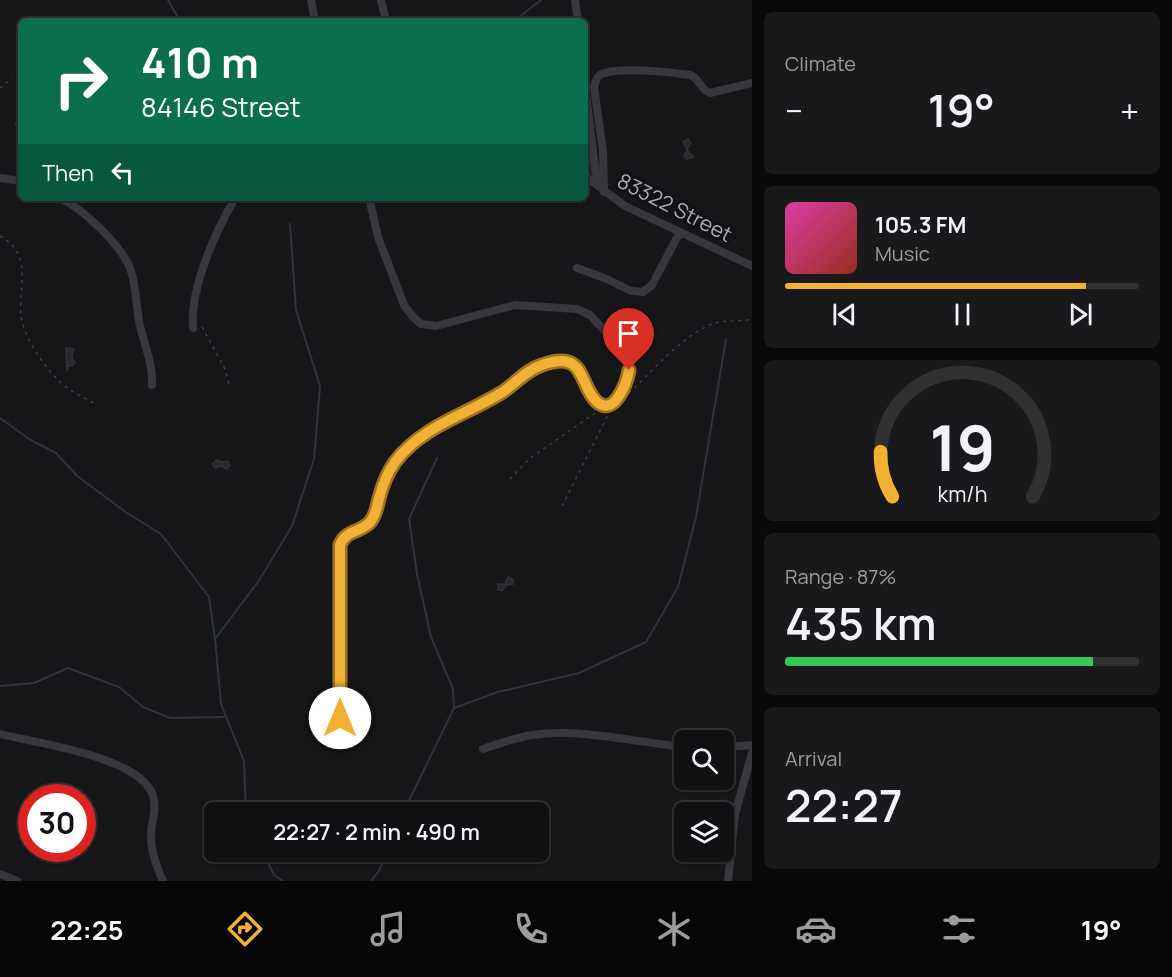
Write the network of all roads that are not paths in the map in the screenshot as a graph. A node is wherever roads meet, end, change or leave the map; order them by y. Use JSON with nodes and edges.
{"nodes":[{"id":1,"x":311,"y":0,"type":"edge"},
{"id":2,"x":381,"y":0,"type":"edge"},
{"id":3,"x":575,"y":0,"type":"edge"},
{"id":4,"x":314,"y":18,"type":"edge"},
{"id":5,"x":385,"y":18,"type":"edge"},
{"id":6,"x":578,"y":18,"type":"edge"},
{"id":7,"x":752,"y":83,"type":"edge"},
{"id":8,"x":588,"y":110,"type":"edge"},
{"id":9,"x":0,"y":178,"type":"edge"},
{"id":10,"x":588,"y":178,"type":"edge"},
{"id":11,"x":18,"y":181,"type":"edge"},
{"id":12,"x":597,"y":185,"type":"junction"},
{"id":13,"x":604,"y":192,"type":"junction"},
{"id":14,"x":66,"y":201,"type":"edge"},
{"id":15,"x":235,"y":201,"type":"edge"},
{"id":16,"x":370,"y":201,"type":"edge"},
{"id":17,"x":680,"y":232,"type":"junction"},
{"id":18,"x":752,"y":266,"type":"edge"},
{"id":19,"x":577,"y":268,"type":"dead end"},
{"id":20,"x":193,"y":328,"type":"dead end"},
{"id":21,"x":152,"y":385,"type":"dead end"},
{"id":22,"x":340,"y":733,"type":"dead end"},
{"id":23,"x":0,"y":734,"type":"edge"},
{"id":24,"x":752,"y":745,"type":"edge"},
{"id":25,"x":674,"y":746,"type":"edge"},
{"id":26,"x":734,"y":746,"type":"edge"},
{"id":27,"x":483,"y":749,"type":"dead end"},
{"id":28,"x":752,"y":753,"type":"edge"},
{"id":29,"x":0,"y":874,"type":"edge"},
{"id":30,"x":17,"y":881,"type":"edge"},
{"id":31,"x":163,"y":881,"type":"edge"},
{"id":32,"x":728,"y":881,"type":"edge"}],
"edges":[{"from":1,"to":4,"type":"street"},
{"from":2,"to":5,"type":"street"},
{"from":3,"to":6,"type":"street"},
{"from":7,"to":13,"type":"street"},
{"from":8,"to":12,"type":"street"},
{"from":9,"to":11,"type":"street"},
{"from":10,"to":12,"type":"street","name":"83322 Street"},
{"from":12,"to":13,"type":"street","name":"83322 Street"},
{"from":13,"to":17,"type":"street","name":"83322 Street"},
{"from":14,"to":21,"type":"street"},
{"from":15,"to":20,"type":"street"},
{"from":16,"to":22,"type":"street"},
{"from":17,"to":18,"type":"street","name":"83322 Street"},
{"from":17,"to":19,"type":"street"},
{"from":23,"to":31,"type":"street"},
{"from":24,"to":26,"type":"street"},
{"from":25,"to":27,"type":"street"},
{"from":28,"to":32,"type":"street"},
{"from":29,"to":30,"type":"street"}]}
